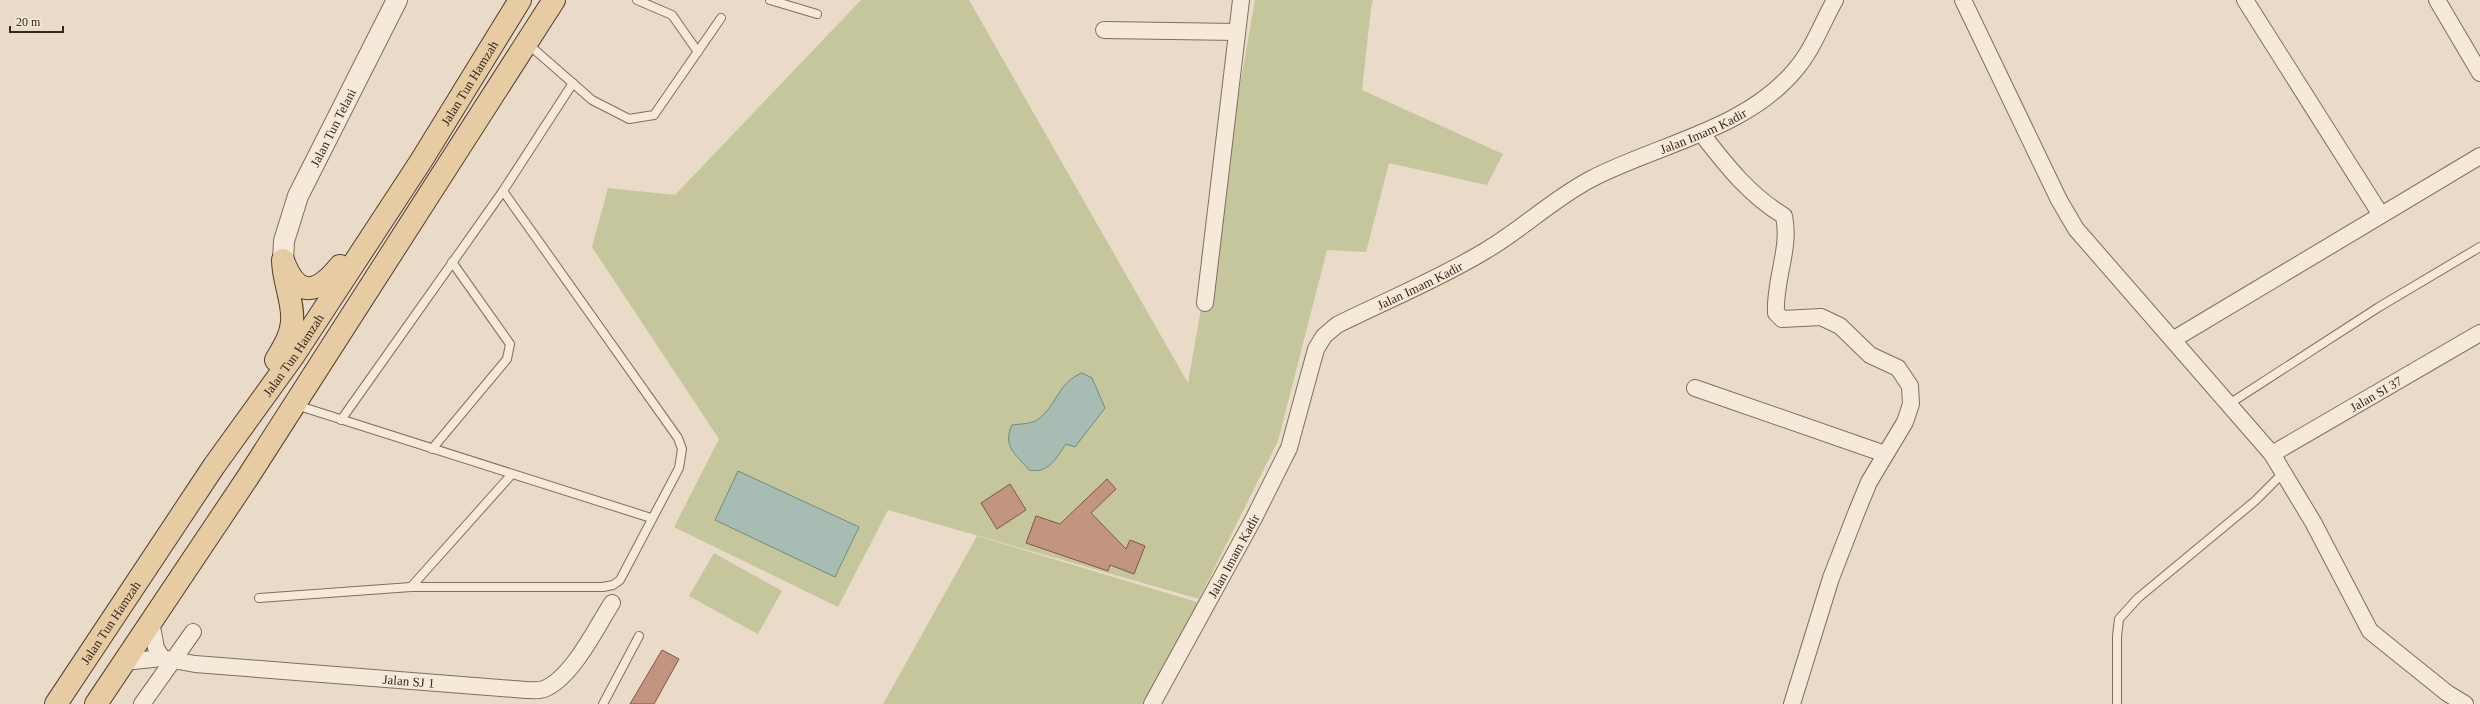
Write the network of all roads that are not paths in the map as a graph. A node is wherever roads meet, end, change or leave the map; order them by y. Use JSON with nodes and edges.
{"nodes":[{"id":1,"x":397,"y":0,"type":"edge"},
{"id":2,"x":520,"y":0,"type":"edge"},
{"id":3,"x":554,"y":0,"type":"edge"},
{"id":4,"x":637,"y":0,"type":"edge"},
{"id":5,"x":770,"y":0,"type":"edge"},
{"id":6,"x":1241,"y":0,"type":"edge"},
{"id":7,"x":1835,"y":0,"type":"edge"},
{"id":8,"x":1963,"y":0,"type":"edge"},
{"id":9,"x":2245,"y":0,"type":"edge"},
{"id":10,"x":2437,"y":0,"type":"edge"},
{"id":11,"x":817,"y":14,"type":"dead end"},
{"id":12,"x":721,"y":18,"type":"dead end"},
{"id":13,"x":1104,"y":30,"type":"dead end"},
{"id":14,"x":1237,"y":32,"type":"junction"},
{"id":15,"x":527,"y":43,"type":"junction"},
{"id":16,"x":698,"y":52,"type":"junction"},
{"id":17,"x":2480,"y":74,"type":"edge"},
{"id":18,"x":573,"y":83,"type":"junction"},
{"id":19,"x":1701,"y":133,"type":"junction"},
{"id":20,"x":2480,"y":156,"type":"edge"},
{"id":21,"x":421,"y":161,"type":"junction"},
{"id":22,"x":503,"y":191,"type":"junction"},
{"id":23,"x":2381,"y":215,"type":"junction"},
{"id":24,"x":2480,"y":247,"type":"edge"},
{"id":25,"x":283,"y":260,"type":"junction"},
{"id":26,"x":452,"y":262,"type":"junction"},
{"id":27,"x":1205,"y":303,"type":"dead end"},
{"id":28,"x":2480,"y":333,"type":"edge"},
{"id":29,"x":2174,"y":339,"type":"junction"},
{"id":30,"x":1695,"y":388,"type":"dead end"},
{"id":31,"x":2229,"y":404,"type":"junction"},
{"id":32,"x":295,"y":405,"type":"junction"},
{"id":33,"x":341,"y":420,"type":"junction"},
{"id":34,"x":432,"y":449,"type":"junction"},
{"id":35,"x":1885,"y":454,"type":"junction"},
{"id":36,"x":2272,"y":454,"type":"junction"},
{"id":37,"x":214,"y":466,"type":"junction"},
{"id":38,"x":2283,"y":472,"type":"junction"},
{"id":39,"x":512,"y":474,"type":"junction"},
{"id":40,"x":651,"y":518,"type":"junction"},
{"id":41,"x":411,"y":587,"type":"junction"},
{"id":42,"x":259,"y":598,"type":"dead end"},
{"id":43,"x":612,"y":603,"type":"dead end"},
{"id":44,"x":151,"y":622,"type":"junction"},
{"id":45,"x":193,"y":632,"type":"dead end"},
{"id":46,"x":639,"y":636,"type":"dead end"},
{"id":47,"x":168,"y":660,"type":"junction"},
{"id":48,"x":124,"y":662,"type":"junction"},
{"id":49,"x":56,"y":704,"type":"edge"},
{"id":50,"x":96,"y":704,"type":"edge"},
{"id":51,"x":142,"y":704,"type":"edge"},
{"id":52,"x":603,"y":704,"type":"edge"},
{"id":53,"x":1152,"y":704,"type":"edge"},
{"id":54,"x":1792,"y":704,"type":"edge"},
{"id":55,"x":2117,"y":704,"type":"edge"},
{"id":56,"x":2465,"y":704,"type":"edge"}],
"edges":[{"from":1,"to":25,"type":"street","name":"Jalan Tun Telani"},
{"from":2,"to":21,"type":"main road","name":"Jalan Tun Hamzah"},
{"from":3,"to":15,"type":"main road","name":"Jalan Tun Hamzah"},
{"from":4,"to":16,"type":"lane"},
{"from":5,"to":11,"type":"lane"},
{"from":6,"to":14,"type":"street"},
{"from":7,"to":19,"type":"street","name":"Jalan Imam Kadir"},
{"from":8,"to":29,"type":"street"},
{"from":9,"to":23,"type":"street"},
{"from":10,"to":17,"type":"street"},
{"from":12,"to":16,"type":"lane"},
{"from":13,"to":14,"type":"street"},
{"from":14,"to":27,"type":"street"},
{"from":15,"to":18,"type":"lane"},
{"from":15,"to":32,"type":"main road","name":"Jalan Tun Hamzah"},
{"from":16,"to":18,"type":"lane"},
{"from":18,"to":22,"type":"lane"},
{"from":19,"to":35,"type":"street"},
{"from":19,"to":53,"type":"street","name":"Jalan Imam Kadir"},
{"from":20,"to":23,"type":"street"},
{"from":21,"to":25,"type":"main road"},
{"from":21,"to":37,"type":"main road","name":"Jalan Tun Hamzah"},
{"from":22,"to":26,"type":"lane"},
{"from":22,"to":40,"type":"lane"},
{"from":23,"to":29,"type":"street"},
{"from":24,"to":31,"type":"lane"},
{"from":25,"to":37,"type":"main road"},
{"from":26,"to":33,"type":"lane"},
{"from":26,"to":34,"type":"lane"},
{"from":28,"to":36,"type":"street","name":"Jalan SI 37"},
{"from":29,"to":31,"type":"street"},
{"from":30,"to":35,"type":"street"},
{"from":31,"to":36,"type":"street"},
{"from":32,"to":33,"type":"lane"},
{"from":32,"to":44,"type":"main road","name":"Jalan Tun Hamzah"},
{"from":33,"to":34,"type":"lane"},
{"from":34,"to":39,"type":"lane"},
{"from":35,"to":54,"type":"street"},
{"from":36,"to":38,"type":"street"},
{"from":37,"to":49,"type":"main road","name":"Jalan Tun Hamzah"},
{"from":38,"to":55,"type":"lane"},
{"from":38,"to":56,"type":"street"},
{"from":39,"to":40,"type":"lane"},
{"from":39,"to":41,"type":"lane"},
{"from":40,"to":41,"type":"lane"},
{"from":41,"to":42,"type":"lane"},
{"from":43,"to":47,"type":"street","name":"Jalan SJ 1"},
{"from":44,"to":47,"type":"street"},
{"from":44,"to":48,"type":"main road","name":"Jalan Tun Hamzah"},
{"from":45,"to":47,"type":"street"},
{"from":46,"to":52,"type":"lane"},
{"from":47,"to":48,"type":"street","name":"Jalan SJ 1"},
{"from":47,"to":51,"type":"street"},
{"from":48,"to":50,"type":"main road","name":"Jalan Tun Hamzah"}]}
